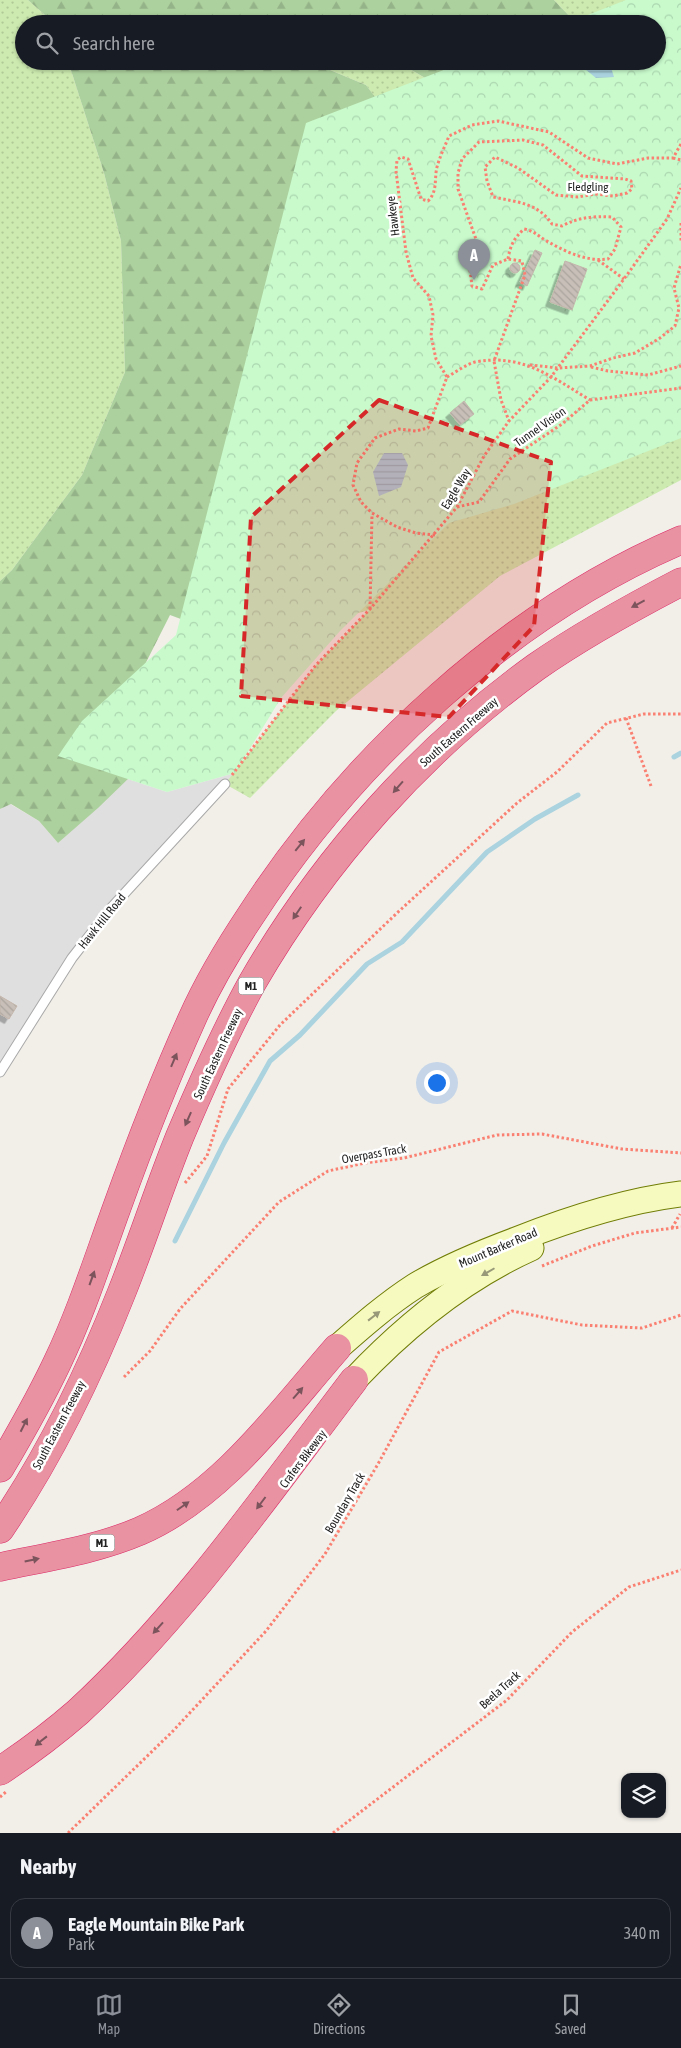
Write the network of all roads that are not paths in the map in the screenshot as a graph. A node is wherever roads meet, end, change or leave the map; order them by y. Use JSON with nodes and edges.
{"nodes":[{"id":1,"x":681,"y":540,"type":"edge"},
{"id":2,"x":681,"y":582,"type":"edge"},
{"id":3,"x":225,"y":784,"type":"road end"},
{"id":4,"x":0,"y":1072,"type":"edge"},
{"id":5,"x":681,"y":1194,"type":"edge"},
{"id":6,"x":681,"y":1204,"type":"edge"},
{"id":7,"x":338,"y":1348,"type":"joint"},
{"id":8,"x":354,"y":1380,"type":"joint"},
{"id":9,"x":0,"y":1468,"type":"edge"},
{"id":10,"x":0,"y":1529,"type":"edge"},
{"id":11,"x":0,"y":1567,"type":"edge"},
{"id":12,"x":7,"y":1779,"type":"edge"}],
"edges":[{"from":9,"to":1,"type":"highway","one_way":true},
{"from":2,"to":10,"type":"highway","name":"South Eastern Freeway","number":"M1","one_way":true},
{"from":3,"to":4,"type":"lane","name":"Hawk Hill Road"},
{"from":7,"to":5,"type":"main road","name":"Mount Barker Road","one_way":true},
{"from":6,"to":8,"type":"main road","name":"Mount Barker Road","one_way":true},
{"from":11,"to":7,"type":"highway","number":"M1","one_way":true},
{"from":8,"to":12,"type":"highway","one_way":true}]}
